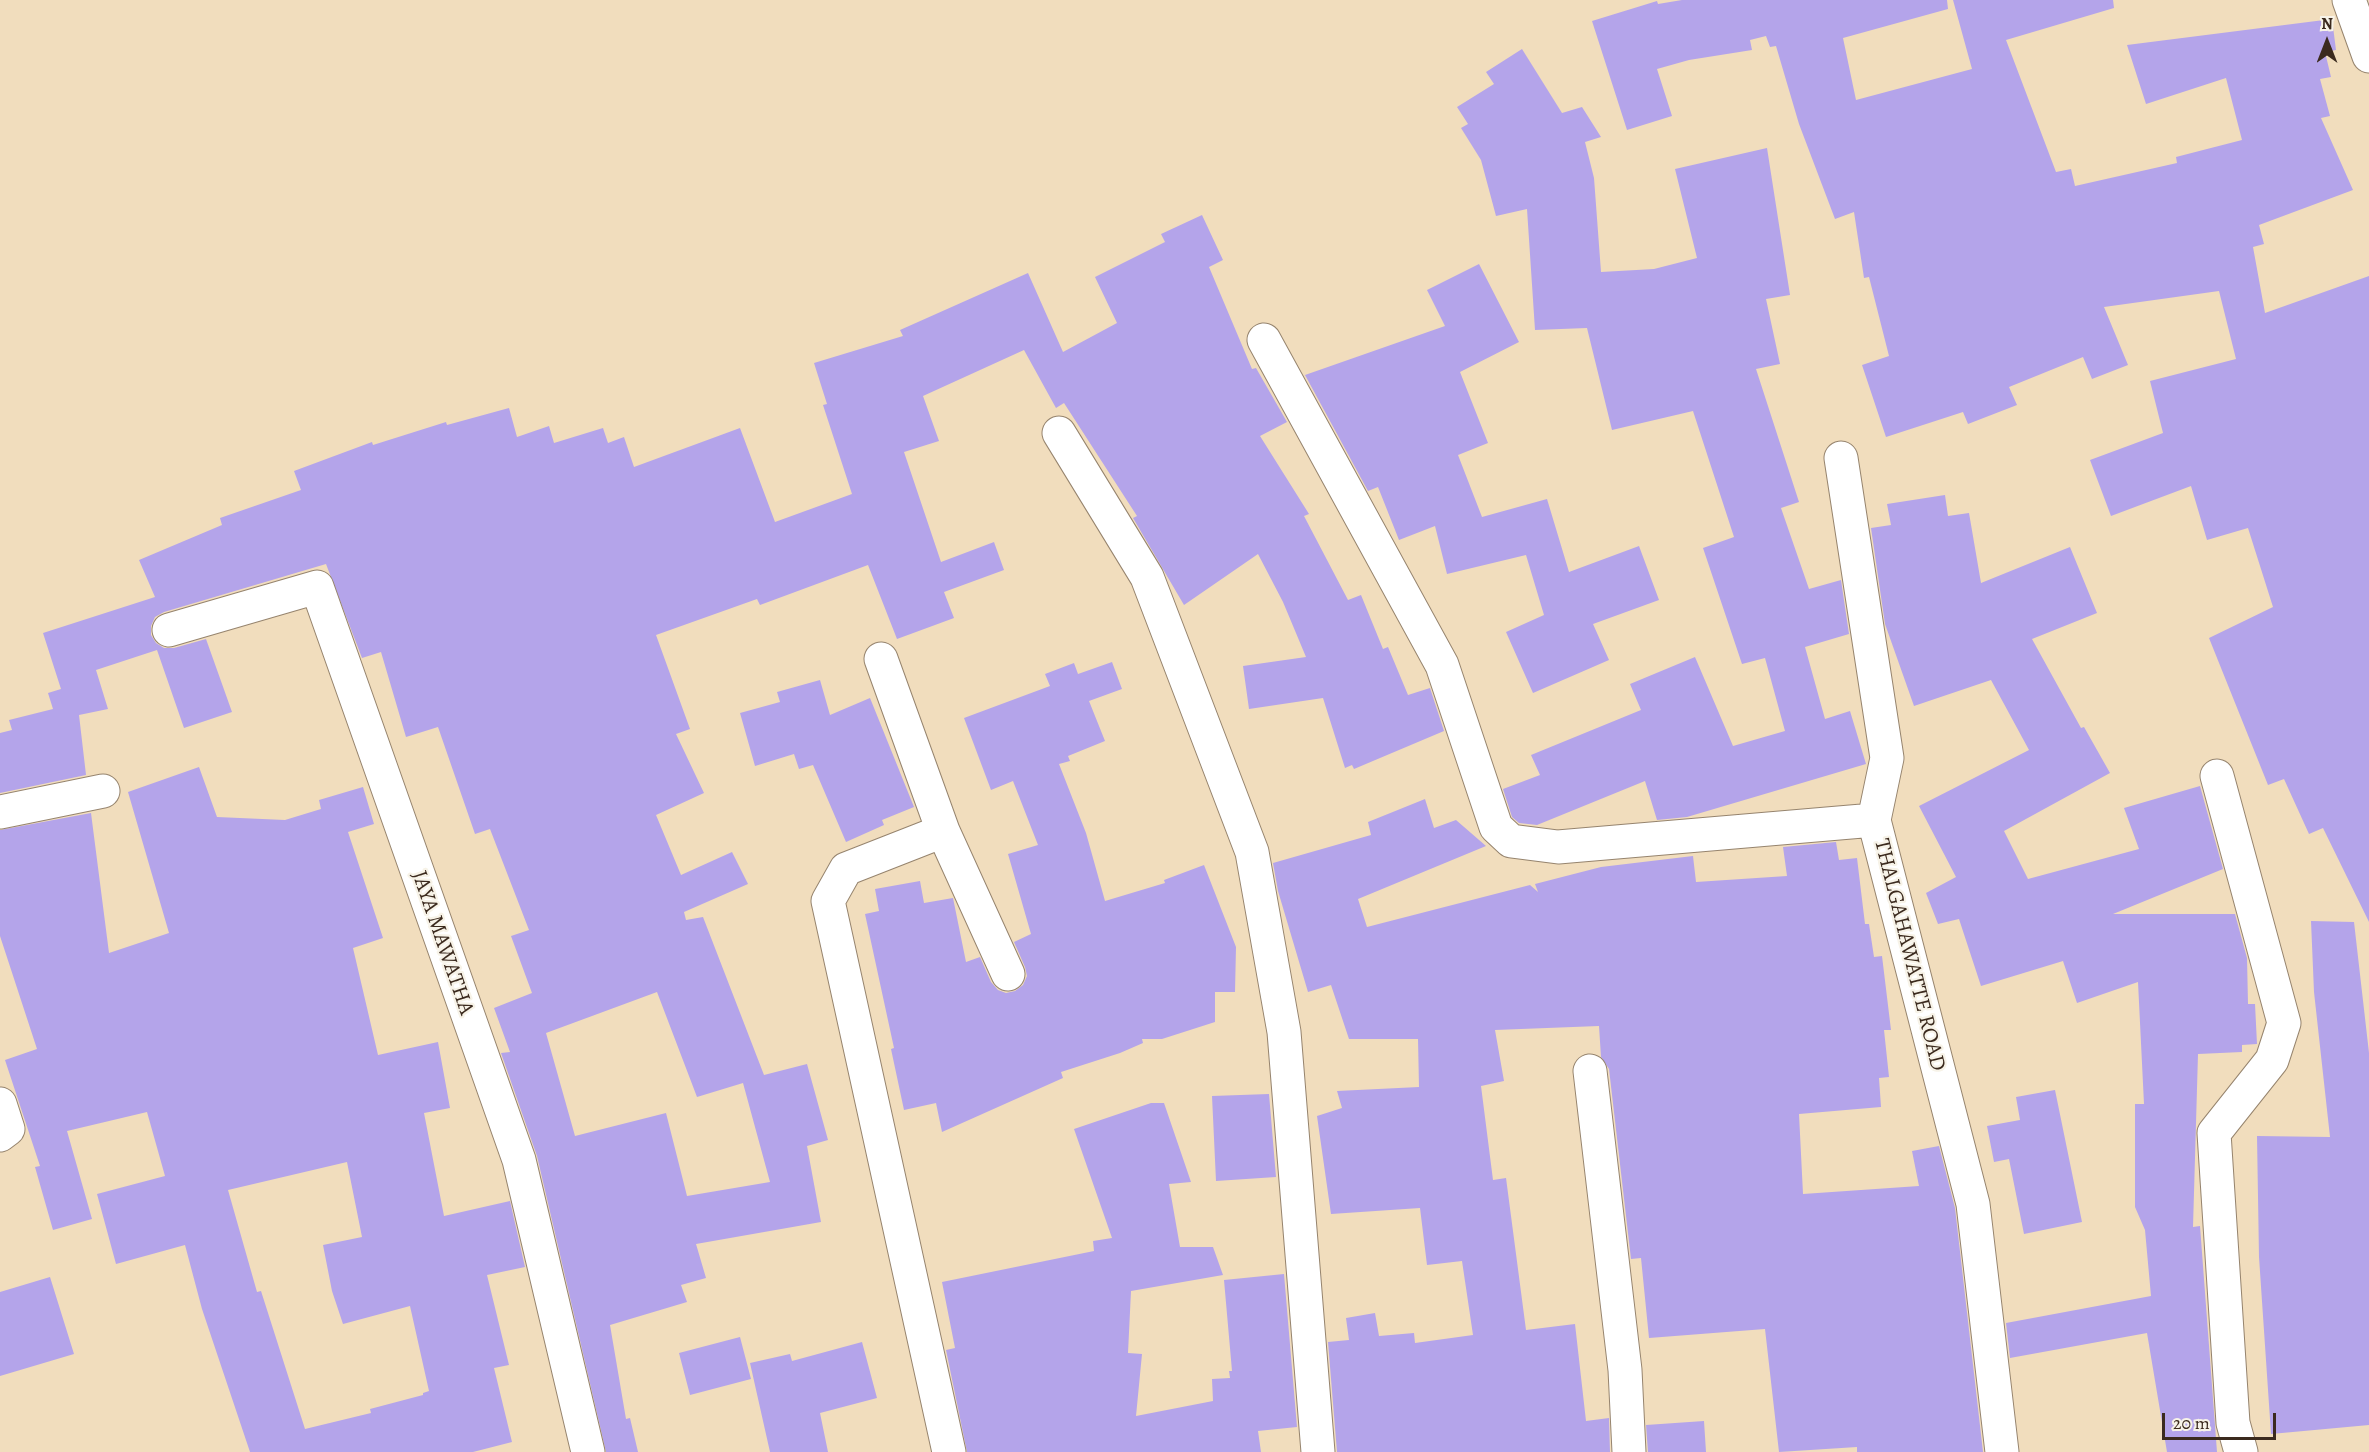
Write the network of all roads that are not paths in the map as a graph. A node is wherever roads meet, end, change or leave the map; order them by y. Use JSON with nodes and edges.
{"nodes":[{"id":1,"x":2349,"y":0,"type":"edge"},
{"id":2,"x":2369,"y":56,"type":"edge"},
{"id":3,"x":1264,"y":340,"type":"dead end"},
{"id":4,"x":1059,"y":433,"type":"dead end"},
{"id":5,"x":1841,"y":458,"type":"dead end"},
{"id":6,"x":170,"y":630,"type":"dead end"},
{"id":7,"x":881,"y":658,"type":"dead end"},
{"id":8,"x":2217,"y":776,"type":"dead end"},
{"id":9,"x":103,"y":791,"type":"dead end"},
{"id":10,"x":0,"y":812,"type":"edge"},
{"id":11,"x":1874,"y":820,"type":"junction"},
{"id":12,"x":943,"y":831,"type":"junction"},
{"id":13,"x":1008,"y":974,"type":"dead end"},
{"id":14,"x":1590,"y":1071,"type":"dead end"},
{"id":15,"x":0,"y":1104,"type":"edge"},
{"id":16,"x":0,"y":1136,"type":"edge"},
{"id":17,"x":588,"y":1452,"type":"edge"},
{"id":18,"x":950,"y":1452,"type":"edge"},
{"id":19,"x":1318,"y":1452,"type":"edge"},
{"id":20,"x":1629,"y":1452,"type":"edge"},
{"id":21,"x":2002,"y":1452,"type":"edge"},
{"id":22,"x":2241,"y":1452,"type":"edge"}],
"edges":[{"from":1,"to":2,"type":"street"},
{"from":3,"to":11,"type":"street"},
{"from":4,"to":19,"type":"street"},
{"from":5,"to":11,"type":"street","name":"THALGAHAWATTE ROAD"},
{"from":6,"to":17,"type":"street","name":"JAYA MAWATHA"},
{"from":7,"to":12,"type":"street"},
{"from":8,"to":22,"type":"street"},
{"from":9,"to":10,"type":"street"},
{"from":11,"to":21,"type":"street","name":"THALGAHAWATTE ROAD"},
{"from":12,"to":13,"type":"street"},
{"from":12,"to":18,"type":"street"},
{"from":14,"to":20,"type":"street"},
{"from":15,"to":16,"type":"street"}]}
